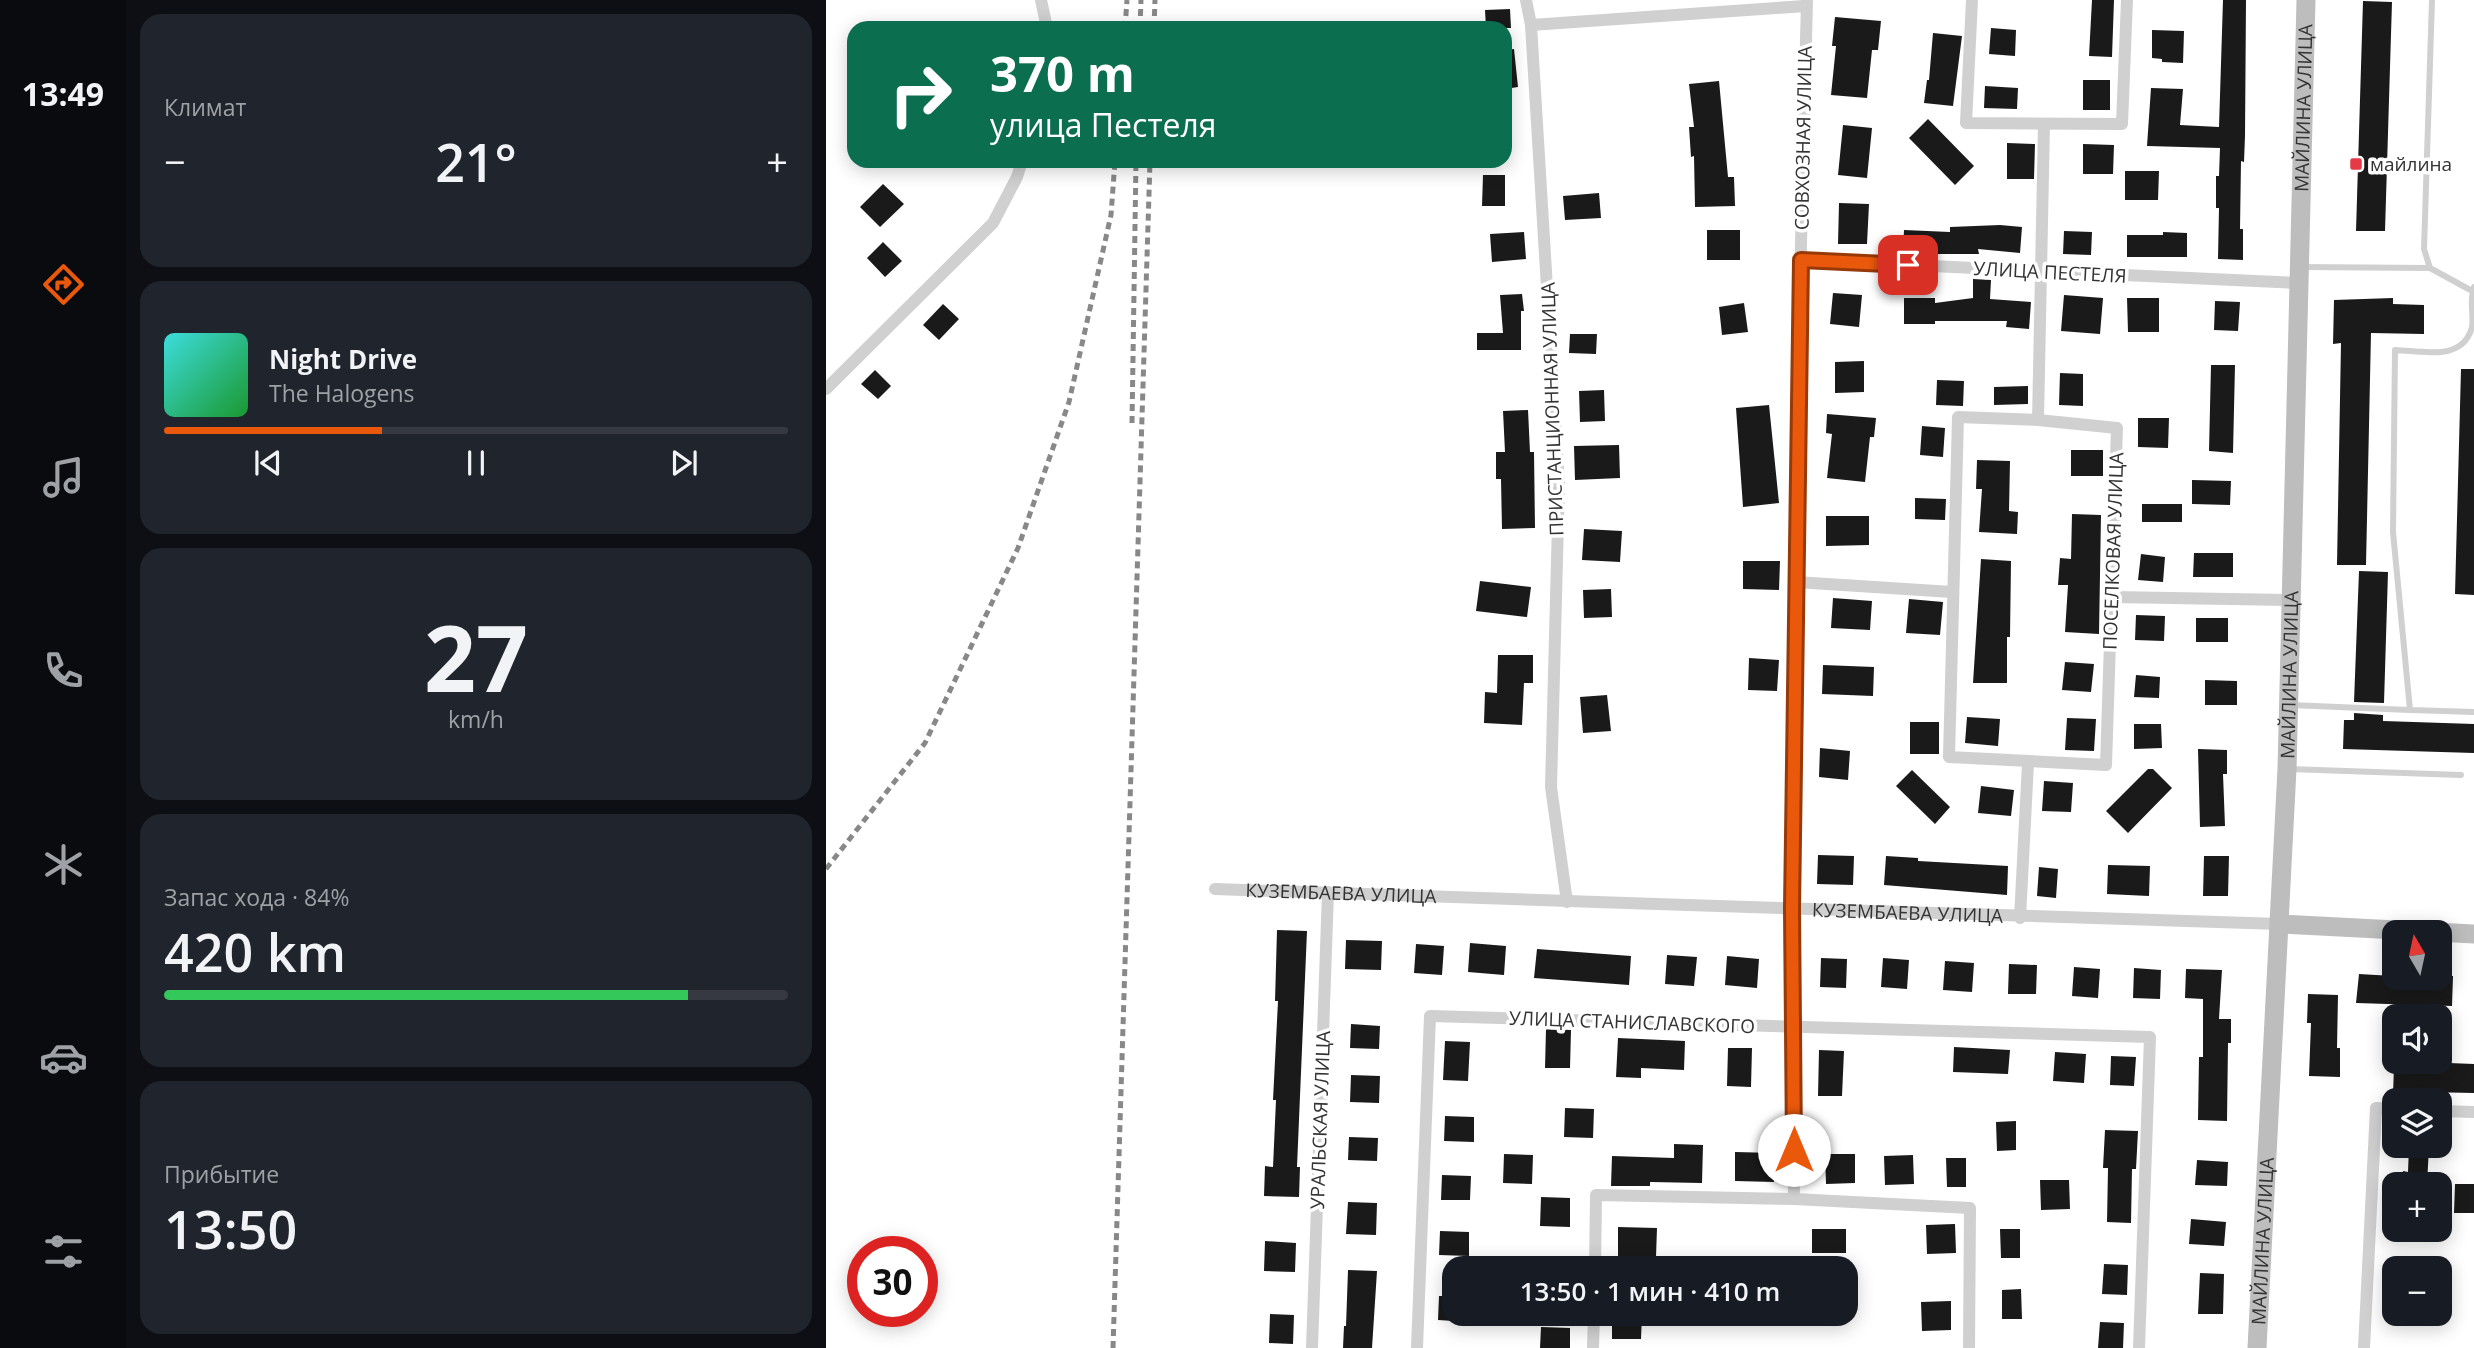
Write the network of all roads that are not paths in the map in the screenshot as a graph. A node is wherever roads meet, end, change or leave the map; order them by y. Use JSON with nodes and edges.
{"nodes":[{"id":1,"x":1041,"y":0,"type":"edge"},
{"id":2,"x":1526,"y":0,"type":"edge"},
{"id":3,"x":1972,"y":0,"type":"edge"},
{"id":4,"x":2127,"y":0,"type":"edge"},
{"id":5,"x":2306,"y":0,"type":"edge"},
{"id":6,"x":2432,"y":0,"type":"edge"},
{"id":7,"x":1806,"y":3,"type":"edge"},
{"id":8,"x":1046,"y":21,"type":"edge"},
{"id":9,"x":1531,"y":25,"type":"junction"},
{"id":10,"x":2044,"y":124,"type":"junction"},
{"id":11,"x":1020,"y":168,"type":"edge"},
{"id":12,"x":1801,"y":260,"type":"junction"},
{"id":13,"x":2430,"y":268,"type":"junction"},
{"id":14,"x":2041,"y":272,"type":"junction"},
{"id":15,"x":2299,"y":275,"type":"junction"},
{"id":16,"x":2473,"y":291,"type":"edge"},
{"id":17,"x":826,"y":389,"type":"edge"},
{"id":18,"x":2038,"y":420,"type":"junction"},
{"id":19,"x":1796,"y":582,"type":"junction"},
{"id":20,"x":1952,"y":593,"type":"junction"},
{"id":21,"x":2112,"y":597,"type":"junction"},
{"id":22,"x":2290,"y":600,"type":"junction"},
{"id":23,"x":2289,"y":705,"type":"junction"},
{"id":24,"x":2410,"y":710,"type":"junction"},
{"id":25,"x":2474,"y":712,"type":"edge"},
{"id":26,"x":2028,"y":763,"type":"junction"},
{"id":27,"x":2287,"y":769,"type":"junction"},
{"id":28,"x":2461,"y":775,"type":"dead end"},
{"id":29,"x":1214,"y":889,"type":"dead end"},
{"id":30,"x":1328,"y":892,"type":"junction"},
{"id":31,"x":1567,"y":902,"type":"junction"},
{"id":32,"x":1792,"y":908,"type":"junction"},
{"id":33,"x":2020,"y":918,"type":"junction"},
{"id":34,"x":2280,"y":925,"type":"junction"},
{"id":35,"x":2474,"y":934,"type":"edge"},
{"id":36,"x":1793,"y":1027,"type":"junction"},
{"id":37,"x":2382,"y":1108,"type":"edge"},
{"id":38,"x":2452,"y":1111,"type":"edge"},
{"id":39,"x":2474,"y":1112,"type":"edge"},
{"id":40,"x":1794,"y":1199,"type":"junction"},
{"id":41,"x":1594,"y":1256,"type":"edge"},
{"id":42,"x":1594,"y":1326,"type":"edge"},
{"id":43,"x":1312,"y":1348,"type":"edge"},
{"id":44,"x":1417,"y":1348,"type":"edge"},
{"id":45,"x":1593,"y":1348,"type":"edge"},
{"id":46,"x":1969,"y":1348,"type":"edge"},
{"id":47,"x":2139,"y":1348,"type":"edge"},
{"id":48,"x":2257,"y":1348,"type":"edge"},
{"id":49,"x":2364,"y":1348,"type":"edge"}],
"edges":[{"from":1,"to":8,"type":"street"},
{"from":2,"to":9,"type":"street","name":"ПРИСТАНЦИОННАЯ УЛИЦА"},
{"from":3,"to":10,"type":"street"},
{"from":4,"to":10,"type":"street"},
{"from":5,"to":15,"type":"main road","name":"МАЙЛИНА УЛИЦА"},
{"from":6,"to":13,"type":"lane"},
{"from":7,"to":9,"type":"street"},
{"from":7,"to":12,"type":"street","name":"СОВХОЗНАЯ УЛИЦА"},
{"from":9,"to":31,"type":"street","name":"ПРИСТАНЦИОННАЯ УЛИЦА"},
{"from":10,"to":14,"type":"street"},
{"from":11,"to":17,"type":"street"},
{"from":12,"to":14,"type":"street","name":"УЛИЦА ПЕСТЕЛЯ"},
{"from":12,"to":19,"type":"street","name":"СОВХОЗНАЯ УЛИЦА"},
{"from":13,"to":15,"type":"lane"},
{"from":13,"to":16,"type":"lane"},
{"from":14,"to":15,"type":"street","name":"УЛИЦА ПЕСТЕЛЯ"},
{"from":14,"to":18,"type":"street"},
{"from":15,"to":22,"type":"main road","name":"МАЙЛИНА УЛИЦА"},
{"from":16,"to":24,"type":"lane"},
{"from":18,"to":20,"type":"street","name":"ПОСЕЛКОВАЯ УЛИЦА"},
{"from":18,"to":21,"type":"street","name":"ПОСЕЛКОВАЯ УЛИЦА"},
{"from":19,"to":20,"type":"street"},
{"from":19,"to":32,"type":"street","name":"СОВХОЗНАЯ УЛИЦА"},
{"from":20,"to":26,"type":"street","name":"ПОСЕЛКОВАЯ УЛИЦА"},
{"from":21,"to":22,"type":"street"},
{"from":21,"to":26,"type":"street","name":"ПОСЕЛКОВАЯ УЛИЦА"},
{"from":22,"to":23,"type":"main road","name":"МАЙЛИНА УЛИЦА"},
{"from":23,"to":24,"type":"lane"},
{"from":23,"to":27,"type":"main road","name":"МАЙЛИНА УЛИЦА"},
{"from":24,"to":25,"type":"lane"},
{"from":26,"to":33,"type":"street"},
{"from":27,"to":28,"type":"lane"},
{"from":27,"to":34,"type":"main road","name":"МАЙЛИНА УЛИЦА"},
{"from":29,"to":30,"type":"street","name":"КУЗЕМБАЕВА УЛИЦА"},
{"from":30,"to":31,"type":"street","name":"КУЗЕМБАЕВА УЛИЦА"},
{"from":30,"to":43,"type":"street","name":"УРАЛЬСКАЯ УЛИЦА"},
{"from":31,"to":32,"type":"street","name":"КУЗЕМБАЕВА УЛИЦА"},
{"from":32,"to":33,"type":"street","name":"КУЗЕМБАЕВА УЛИЦА"},
{"from":32,"to":36,"type":"street","name":"СОВХОЗНАЯ УЛИЦА"},
{"from":33,"to":34,"type":"street","name":"КУЗЕМБАЕВА УЛИЦА"},
{"from":34,"to":35,"type":"main road","name":"КУЗЕМБАЕВА УЛИЦА"},
{"from":34,"to":48,"type":"main road","name":"МАЙЛИНА УЛИЦА"},
{"from":36,"to":40,"type":"street","name":"СОВХОЗНАЯ УЛИЦА"},
{"from":36,"to":44,"type":"street","name":"УЛИЦА СТАНИСЛАВСКОГО"},
{"from":36,"to":47,"type":"street","name":"УЛИЦА СТАНИСЛАВСКОГО"},
{"from":37,"to":49,"type":"street"},
{"from":38,"to":39,"type":"street"},
{"from":40,"to":41,"type":"street"},
{"from":40,"to":46,"type":"street"},
{"from":42,"to":45,"type":"street"}]}
